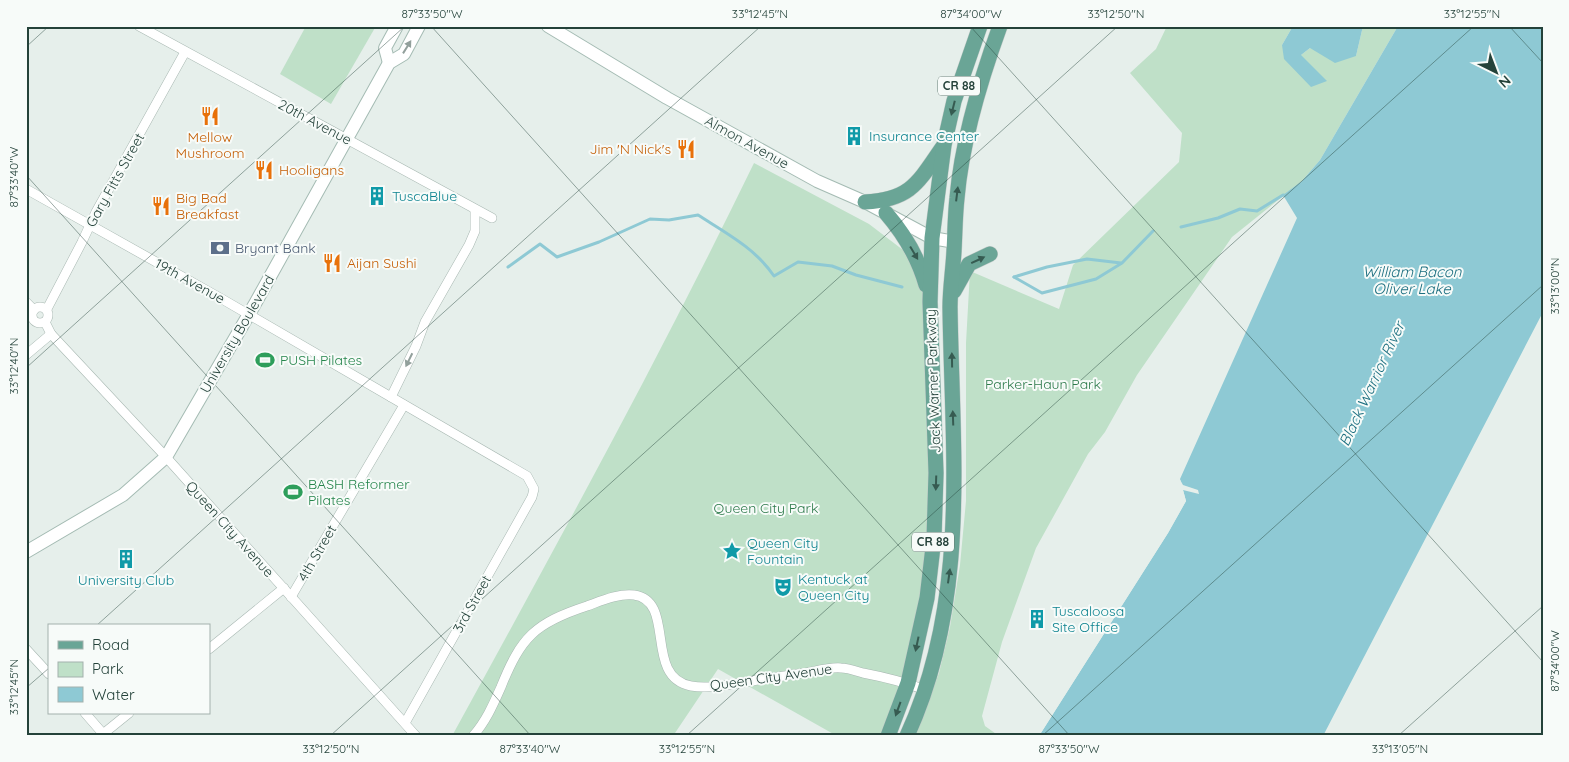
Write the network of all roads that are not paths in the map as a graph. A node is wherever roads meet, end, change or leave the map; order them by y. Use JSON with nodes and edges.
{"nodes":[{"id":1,"x":139,"y":26,"type":"edge"},
{"id":2,"x":397,"y":26,"type":"edge"},
{"id":3,"x":419,"y":26,"type":"edge"},
{"id":4,"x":548,"y":26,"type":"edge"},
{"id":5,"x":980,"y":26,"type":"edge"},
{"id":6,"x":1000,"y":26,"type":"edge"},
{"id":7,"x":185,"y":52,"type":"junction"},
{"id":8,"x":389,"y":63,"type":"junction"},
{"id":9,"x":347,"y":139,"type":"junction"},
{"id":10,"x":944,"y":145,"type":"junction"},
{"id":11,"x":26,"y":189,"type":"edge"},
{"id":12,"x":865,"y":202,"type":"junction"},
{"id":13,"x":475,"y":210,"type":"junction"},
{"id":14,"x":886,"y":213,"type":"junction"},
{"id":15,"x":492,"y":218,"type":"dead end"},
{"id":16,"x":89,"y":225,"type":"junction"},
{"id":17,"x":932,"y":238,"type":"junction"},
{"id":18,"x":955,"y":242,"type":"junction"},
{"id":19,"x":990,"y":254,"type":"dead end"},
{"id":20,"x":951,"y":297,"type":"junction"},
{"id":21,"x":26,"y":302,"type":"edge"},
{"id":22,"x":930,"y":302,"type":"junction"},
{"id":23,"x":47,"y":309,"type":"junction"},
{"id":24,"x":34,"y":310,"type":"junction"},
{"id":25,"x":248,"y":314,"type":"junction"},
{"id":26,"x":45,"y":322,"type":"junction"},
{"id":27,"x":51,"y":334,"type":"junction"},
{"id":28,"x":26,"y":355,"type":"edge"},
{"id":29,"x":391,"y":397,"type":"junction"},
{"id":30,"x":404,"y":405,"type":"junction"},
{"id":31,"x":166,"y":458,"type":"junction"},
{"id":32,"x":531,"y":484,"type":"joint"},
{"id":33,"x":26,"y":552,"type":"edge"},
{"id":34,"x":284,"y":588,"type":"junction"},
{"id":35,"x":291,"y":597,"type":"junction"},
{"id":36,"x":210,"y":647,"type":"edge"},
{"id":37,"x":26,"y":649,"type":"edge"},
{"id":38,"x":48,"y":673,"type":"edge"},
{"id":39,"x":908,"y":683,"type":"junction"},
{"id":40,"x":925,"y":690,"type":"junction"},
{"id":41,"x":86,"y":714,"type":"edge"},
{"id":42,"x":127,"y":714,"type":"edge"},
{"id":43,"x":405,"y":723,"type":"junction"},
{"id":44,"x":104,"y":735,"type":"edge"},
{"id":45,"x":414,"y":735,"type":"edge"},
{"id":46,"x":473,"y":736,"type":"edge"},
{"id":47,"x":888,"y":736,"type":"edge"},
{"id":48,"x":908,"y":736,"type":"edge"}],
"edges":[{"from":1,"to":7,"type":"street","name":"20th Avenue"},
{"from":2,"to":8,"type":"main road","name":"University Boulevard"},
{"from":8,"to":3,"type":"main road","name":"University Boulevard","one_way":true},
{"from":4,"to":12,"type":"main road","name":"Almon Avenue"},
{"from":5,"to":10,"type":"main road","name":"Jack Warner Parkway","number":"CR 88","one_way":true},
{"from":18,"to":6,"type":"main road","name":"Jack Warner Parkway","one_way":true},
{"from":7,"to":9,"type":"street","name":"20th Avenue"},
{"from":7,"to":16,"type":"street","name":"Gary Fitts Street"},
{"from":8,"to":9,"type":"main road","name":"University Boulevard"},
{"from":9,"to":13,"type":"street","name":"20th Avenue"},
{"from":9,"to":25,"type":"main road","name":"University Boulevard"},
{"from":10,"to":12,"type":"main road"},
{"from":10,"to":17,"type":"main road","name":"Jack Warner Parkway","number":"CR 88"},
{"from":11,"to":16,"type":"street","name":"19th Avenue"},
{"from":12,"to":14,"type":"main road","name":"Almon Avenue"},
{"from":13,"to":15,"type":"street","name":"20th Avenue"},
{"from":13,"to":29,"type":"street","one_way":true},
{"from":14,"to":17,"type":"main road","name":"Almon Avenue"},
{"from":14,"to":22,"type":"main road","one_way":true},
{"from":16,"to":23,"type":"street","name":"Gary Fitts Street"},
{"from":16,"to":25,"type":"street","name":"19th Avenue"},
{"from":17,"to":18,"type":"main road","name":"Almon Avenue"},
{"from":17,"to":22,"type":"main road","name":"Jack Warner Parkway","number":"CR 88"},
{"from":18,"to":20,"type":"main road","name":"Jack Warner Parkway"},
{"from":20,"to":19,"type":"main road","one_way":true},
{"from":40,"to":20,"type":"main road","name":"Jack Warner Parkway","one_way":true},
{"from":21,"to":24,"type":"street","name":"Queen City Avenue"},
{"from":22,"to":39,"type":"main road","name":"Jack Warner Parkway","number":"CR 88","one_way":true},
{"from":23,"to":24,"type":"street"},
{"from":23,"to":26,"type":"street"},
{"from":24,"to":26,"type":"street","name":"Queen City Avenue"},
{"from":25,"to":29,"type":"street","name":"19th Avenue"},
{"from":25,"to":31,"type":"main road","name":"University Boulevard"},
{"from":26,"to":27,"type":"street","name":"Queen City Avenue"},
{"from":27,"to":28,"type":"street"},
{"from":27,"to":31,"type":"street","name":"Queen City Avenue"},
{"from":29,"to":30,"type":"street","name":"19th Avenue"},
{"from":30,"to":32,"type":"street","name":"19th Avenue"},
{"from":30,"to":35,"type":"street","name":"4th Street"},
{"from":31,"to":33,"type":"main road","name":"University Boulevard"},
{"from":31,"to":34,"type":"street","name":"Queen City Avenue"},
{"from":32,"to":43,"type":"street","name":"3rd Street"},
{"from":34,"to":35,"type":"street","name":"Queen City Avenue"},
{"from":34,"to":36,"type":"street","name":"4th Street"},
{"from":35,"to":43,"type":"street","name":"Queen City Avenue"},
{"from":37,"to":38,"type":"street"},
{"from":39,"to":40,"type":"street","name":"Queen City Avenue"},
{"from":39,"to":46,"type":"street","name":"Queen City Avenue"},
{"from":39,"to":47,"type":"main road","name":"Jack Warner Parkway","number":"CR 88","one_way":true},
{"from":40,"to":48,"type":"main road","name":"Jack Warner Parkway"},
{"from":41,"to":44,"type":"street"},
{"from":42,"to":44,"type":"street"},
{"from":43,"to":45,"type":"street","name":"Queen City Avenue"}]}
